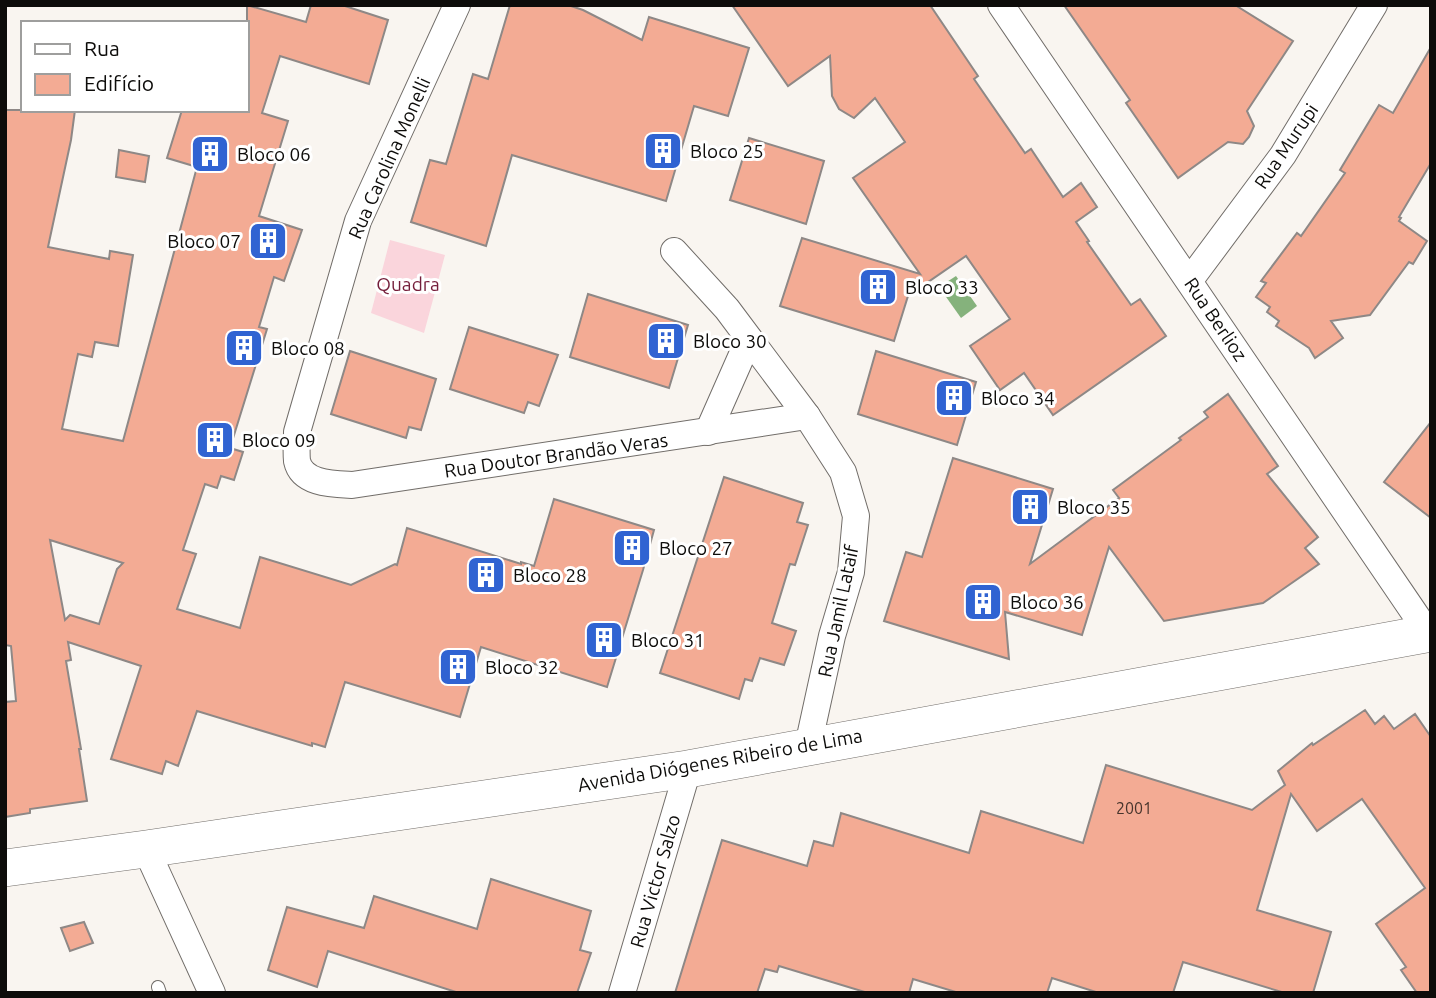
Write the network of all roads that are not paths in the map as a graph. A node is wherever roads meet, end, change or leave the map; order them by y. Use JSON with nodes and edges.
{"nodes":[{"id":1,"x":457,"y":5,"type":"edge"},
{"id":2,"x":1001,"y":5,"type":"edge"},
{"id":3,"x":1374,"y":5,"type":"edge"},
{"id":4,"x":674,"y":251,"type":"dead end"},
{"id":5,"x":1190,"y":280,"type":"junction"},
{"id":6,"x":749,"y":339,"type":"junction"},
{"id":7,"x":807,"y":416,"type":"junction"},
{"id":8,"x":708,"y":432,"type":"junction"},
{"id":9,"x":305,"y":475,"type":"joint"},
{"id":10,"x":1430,"y":633,"type":"edge"},
{"id":11,"x":808,"y":746,"type":"junction"},
{"id":12,"x":688,"y":769,"type":"junction"},
{"id":13,"x":146,"y":849,"type":"junction"},
{"id":14,"x":5,"y":868,"type":"edge"},
{"id":15,"x":212,"y":993,"type":"edge"},
{"id":16,"x":622,"y":993,"type":"edge"}],
"edges":[{"from":1,"to":9,"type":"street","name":"Rua Carolina Monelli"},
{"from":2,"to":5,"type":"street","name":"Rua Berlioz"},
{"from":3,"to":5,"type":"street","name":"Rua Murupi"},
{"from":4,"to":6,"type":"street","name":"Rua Jamil Lataif"},
{"from":5,"to":10,"type":"street","name":"Rua Berlioz"},
{"from":6,"to":7,"type":"street","name":"Rua Jamil Lataif"},
{"from":6,"to":8,"type":"street"},
{"from":7,"to":8,"type":"street","name":"Rua Doutor Brandão Veras"},
{"from":7,"to":11,"type":"street","name":"Rua Jamil Lataif"},
{"from":8,"to":9,"type":"street","name":"Rua Doutor Brandão Veras"},
{"from":10,"to":11,"type":"main road","name":"Avenida Diógenes Ribeiro de Lima"},
{"from":11,"to":12,"type":"main road","name":"Avenida Diógenes Ribeiro de Lima"},
{"from":12,"to":13,"type":"main road","name":"Avenida Diógenes Ribeiro de Lima"},
{"from":12,"to":16,"type":"street","name":"Rua Victor Salzo"},
{"from":13,"to":14,"type":"main road","name":"Avenida Diógenes Ribeiro de Lima"},
{"from":13,"to":15,"type":"street"}]}
